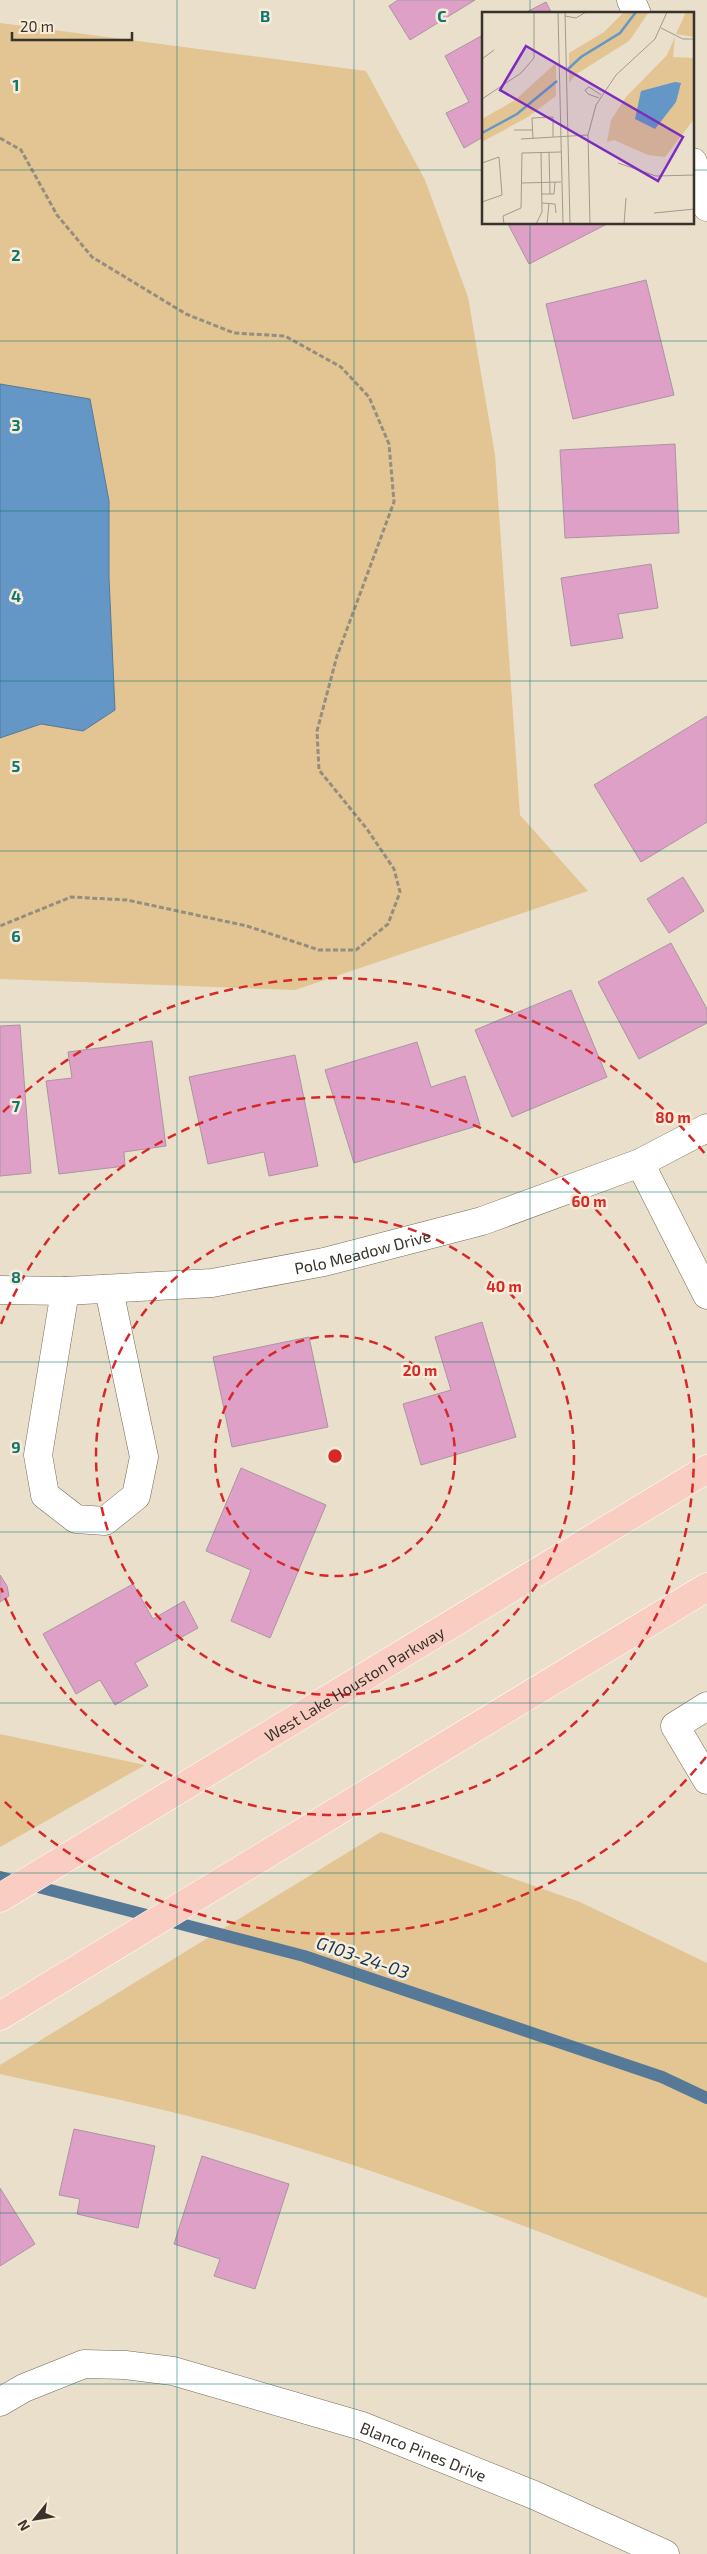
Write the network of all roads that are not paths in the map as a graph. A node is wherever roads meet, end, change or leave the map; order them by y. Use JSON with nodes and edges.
{"nodes":[{"id":1,"x":631,"y":0,"type":"edge"},
{"id":2,"x":636,"y":12,"type":"edge"},
{"id":3,"x":694,"y":165,"type":"edge"},
{"id":4,"x":707,"y":207,"type":"edge"},
{"id":5,"x":707,"y":1128,"type":"edge"},
{"id":6,"x":640,"y":1163,"type":"junction"},
{"id":7,"x":0,"y":1290,"type":"edge"},
{"id":8,"x":109,"y":1290,"type":"junction"},
{"id":9,"x":65,"y":1291,"type":"junction"},
{"id":10,"x":707,"y":1295,"type":"edge"},
{"id":11,"x":707,"y":1469,"type":"edge"},
{"id":12,"x":707,"y":1587,"type":"edge"},
{"id":13,"x":707,"y":1706,"type":"edge"},
{"id":14,"x":707,"y":1780,"type":"edge"},
{"id":15,"x":0,"y":1898,"type":"edge"},
{"id":16,"x":0,"y":2016,"type":"edge"},
{"id":17,"x":0,"y":2402,"type":"edge"},
{"id":18,"x":665,"y":2554,"type":"edge"}],
"edges":[{"from":1,"to":2,"type":"street"},
{"from":3,"to":4,"type":"street"},
{"from":5,"to":6,"type":"street","name":"Polo Meadow Drive"},
{"from":6,"to":8,"type":"street","name":"Polo Meadow Drive"},
{"from":6,"to":10,"type":"street"},
{"from":7,"to":9,"type":"street","name":"Polo Meadow Drive"},
{"from":8,"to":9,"type":"street","name":"Polo Meadow Drive"},
{"from":8,"to":9,"type":"street"},
{"from":11,"to":15,"type":"main road","name":"West Lake Houston Parkway"},
{"from":12,"to":16,"type":"main road"},
{"from":13,"to":14,"type":"street"},
{"from":17,"to":18,"type":"street","name":"Blanco Pines Drive"}]}
